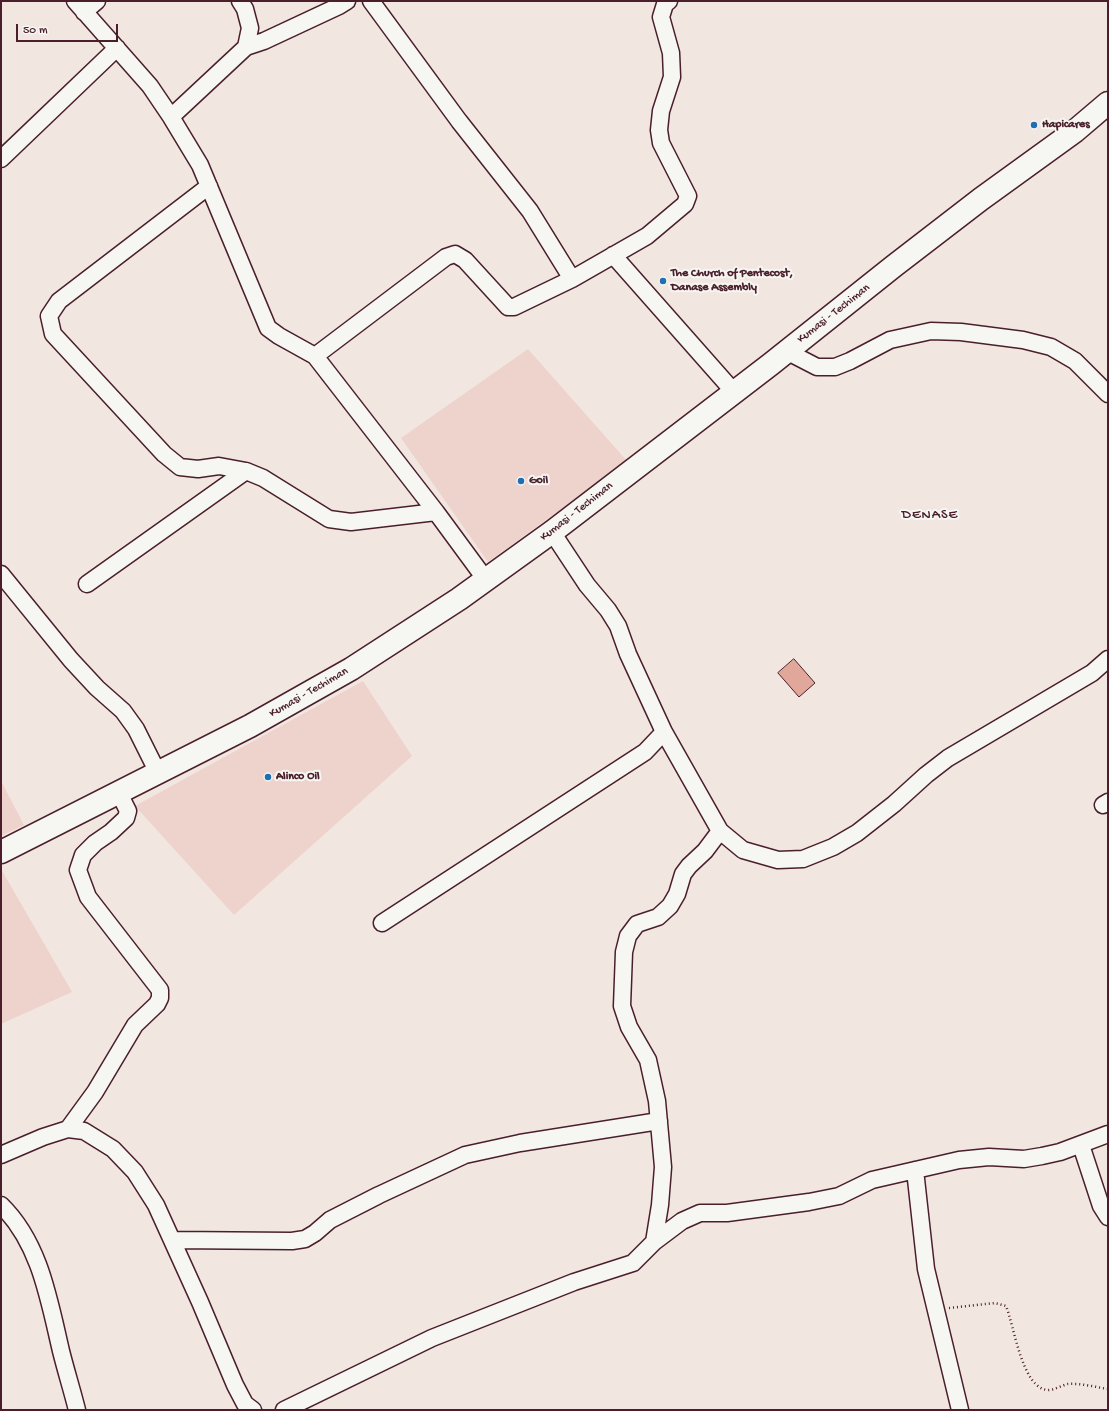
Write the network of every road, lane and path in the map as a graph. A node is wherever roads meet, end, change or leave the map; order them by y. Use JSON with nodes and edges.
{"nodes":[{"id":1,"x":97,"y":1,"type":"edge"},
{"id":2,"x":240,"y":1,"type":"edge"},
{"id":3,"x":347,"y":1,"type":"edge"},
{"id":4,"x":371,"y":1,"type":"edge"},
{"id":5,"x":669,"y":1,"type":"edge"},
{"id":6,"x":79,"y":6,"type":"edge"},
{"id":7,"x":246,"y":47,"type":"junction"},
{"id":8,"x":117,"y":48,"type":"junction"},
{"id":9,"x":1108,"y":103,"type":"edge"},
{"id":10,"x":171,"y":116,"type":"junction"},
{"id":11,"x":1,"y":159,"type":"edge"},
{"id":12,"x":209,"y":186,"type":"junction"},
{"id":13,"x":613,"y":255,"type":"junction"},
{"id":14,"x":572,"y":279,"type":"junction"},
{"id":15,"x":786,"y":351,"type":"junction"},
{"id":16,"x":315,"y":356,"type":"junction"},
{"id":17,"x":734,"y":392,"type":"junction"},
{"id":18,"x":1108,"y":394,"type":"edge"},
{"id":19,"x":246,"y":471,"type":"junction"},
{"id":20,"x":436,"y":512,"type":"junction"},
{"id":21,"x":552,"y":532,"type":"junction"},
{"id":22,"x":1,"y":574,"type":"edge"},
{"id":23,"x":486,"y":580,"type":"junction"},
{"id":24,"x":87,"y":584,"type":"dead end"},
{"id":25,"x":1108,"y":659,"type":"edge"},
{"id":26,"x":664,"y":732,"type":"junction"},
{"id":27,"x":158,"y":773,"type":"junction"},
{"id":28,"x":119,"y":793,"type":"junction"},
{"id":29,"x":720,"y":830,"type":"junction"},
{"id":30,"x":1,"y":852,"type":"edge"},
{"id":31,"x":382,"y":923,"type":"dead end"},
{"id":32,"x":659,"y":1121,"type":"junction"},
{"id":33,"x":68,"y":1129,"type":"junction"},
{"id":34,"x":1108,"y":1134,"type":"edge"},
{"id":35,"x":1081,"y":1144,"type":"junction"},
{"id":36,"x":1,"y":1154,"type":"edge"},
{"id":37,"x":915,"y":1170,"type":"junction"},
{"id":38,"x":1,"y":1205,"type":"edge"},
{"id":39,"x":1108,"y":1217,"type":"edge"},
{"id":40,"x":172,"y":1240,"type":"junction"},
{"id":41,"x":654,"y":1242,"type":"junction"},
{"id":42,"x":936,"y":1310,"type":"junction"},
{"id":43,"x":1108,"y":1389,"type":"edge"},
{"id":44,"x":77,"y":1410,"type":"edge"},
{"id":45,"x":253,"y":1410,"type":"edge"},
{"id":46,"x":284,"y":1410,"type":"edge"},
{"id":47,"x":960,"y":1410,"type":"edge"}],
"edges":[{"from":1,"to":6,"type":"street"},
{"from":2,"to":7,"type":"street"},
{"from":3,"to":7,"type":"street"},
{"from":4,"to":14,"type":"street"},
{"from":5,"to":13,"type":"street"},
{"from":6,"to":8,"type":"street"},
{"from":7,"to":10,"type":"street"},
{"from":8,"to":10,"type":"street"},
{"from":8,"to":11,"type":"street"},
{"from":9,"to":15,"type":"highway","name":"Kumasi - Techiman"},
{"from":10,"to":12,"type":"street"},
{"from":12,"to":16,"type":"street"},
{"from":12,"to":19,"type":"street"},
{"from":13,"to":14,"type":"street"},
{"from":13,"to":17,"type":"street"},
{"from":14,"to":16,"type":"street"},
{"from":15,"to":17,"type":"highway","name":"Kumasi - Techiman"},
{"from":15,"to":18,"type":"street"},
{"from":16,"to":20,"type":"street"},
{"from":17,"to":21,"type":"highway","name":"Kumasi - Techiman"},
{"from":19,"to":20,"type":"street"},
{"from":19,"to":24,"type":"street"},
{"from":20,"to":23,"type":"street"},
{"from":21,"to":23,"type":"highway","name":"Kumasi - Techiman"},
{"from":21,"to":26,"type":"street"},
{"from":22,"to":27,"type":"street"},
{"from":23,"to":27,"type":"highway","name":"Kumasi - Techiman"},
{"from":25,"to":29,"type":"street"},
{"from":26,"to":29,"type":"street"},
{"from":26,"to":31,"type":"street"},
{"from":27,"to":28,"type":"highway","name":"Kumasi - Techiman"},
{"from":28,"to":30,"type":"highway","name":"Kumasi - Techiman"},
{"from":28,"to":33,"type":"street"},
{"from":29,"to":32,"type":"street"},
{"from":32,"to":40,"type":"street"},
{"from":32,"to":41,"type":"street"},
{"from":33,"to":36,"type":"street"},
{"from":33,"to":40,"type":"street"},
{"from":34,"to":35,"type":"street"},
{"from":35,"to":37,"type":"street"},
{"from":35,"to":39,"type":"street"},
{"from":37,"to":41,"type":"street"},
{"from":37,"to":42,"type":"street"},
{"from":38,"to":44,"type":"street"},
{"from":40,"to":45,"type":"street"},
{"from":41,"to":46,"type":"street"},
{"from":42,"to":43,"type":"path"},
{"from":42,"to":47,"type":"street"}]}
